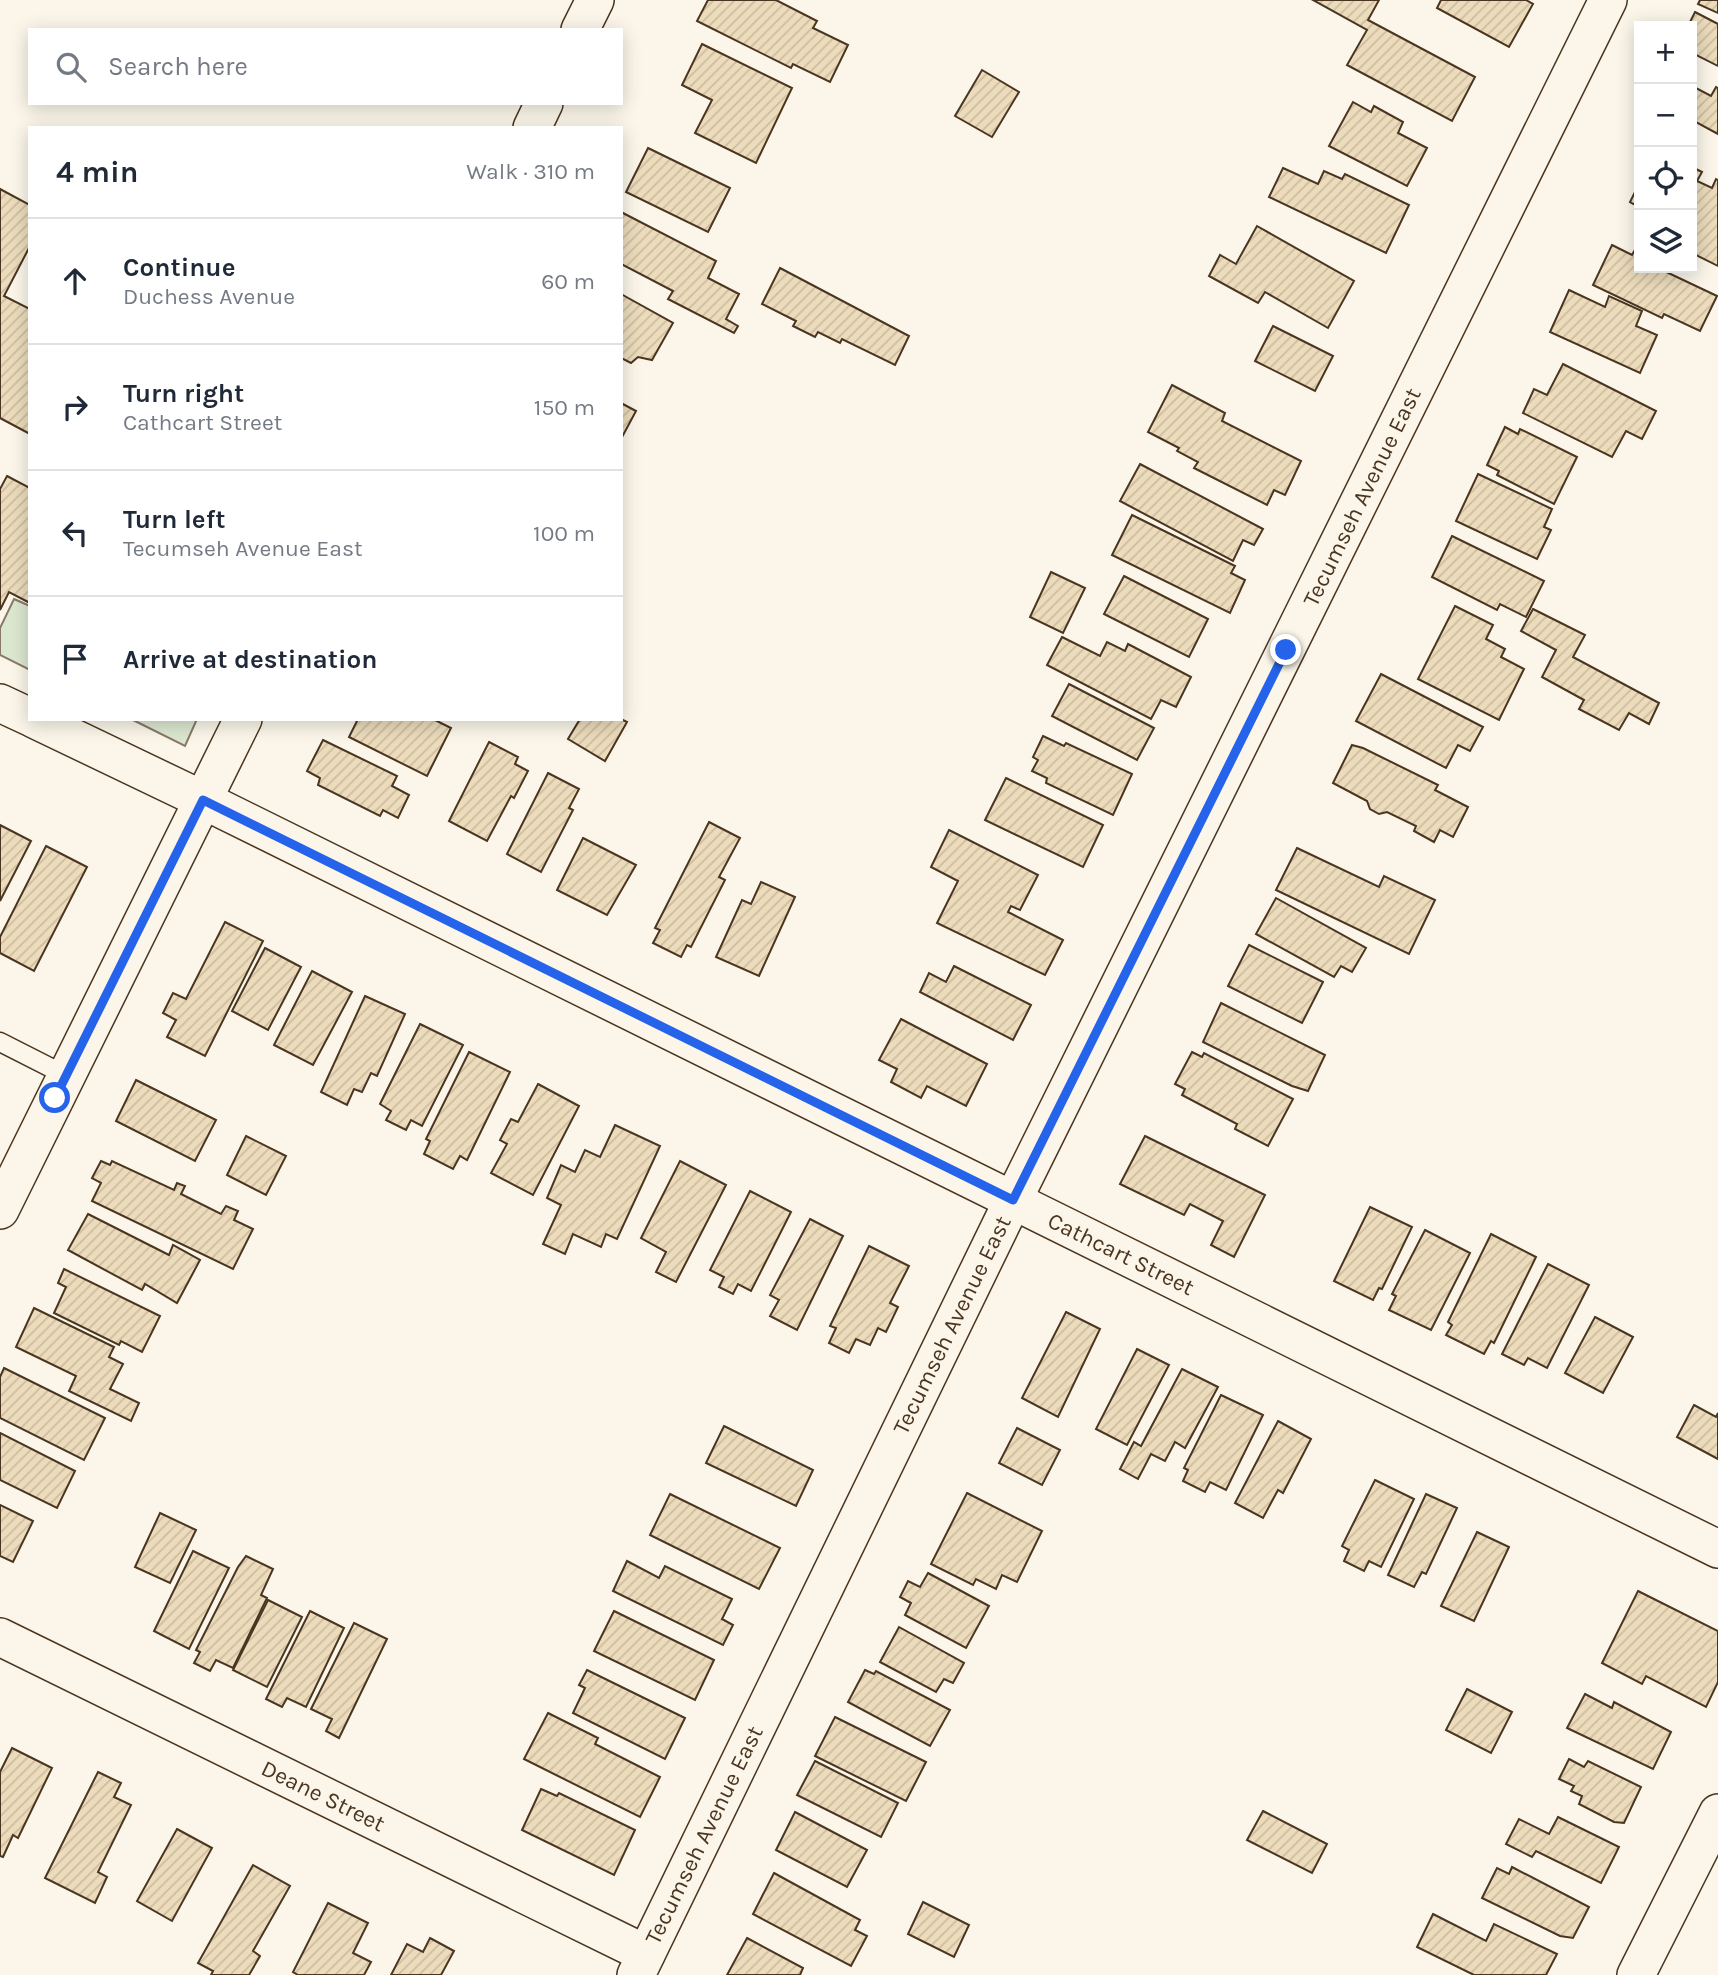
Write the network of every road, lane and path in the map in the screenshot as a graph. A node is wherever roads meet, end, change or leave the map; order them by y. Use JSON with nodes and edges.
{"nodes":[{"id":1,"x":595,"y":0,"type":"edge"},
{"id":2,"x":1608,"y":0,"type":"edge"},
{"id":3,"x":581,"y":28,"type":"edge"},
{"id":4,"x":543,"y":105,"type":"edge"},
{"id":5,"x":533,"y":126,"type":"edge"},
{"id":6,"x":0,"y":703,"type":"edge"},
{"id":7,"x":28,"y":716,"type":"edge"},
{"id":8,"x":38,"y":721,"type":"edge"},
{"id":9,"x":242,"y":721,"type":"edge"},
{"id":10,"x":203,"y":800,"type":"junction"},
{"id":11,"x":0,"y":1042,"type":"edge"},
{"id":12,"x":66,"y":1076,"type":"junction"},
{"id":13,"x":1013,"y":1200,"type":"junction"},
{"id":14,"x":0,"y":1210,"type":"edge"},
{"id":15,"x":1718,"y":1549,"type":"edge"},
{"id":16,"x":0,"y":1637,"type":"edge"},
{"id":17,"x":1718,"y":1813,"type":"edge"},
{"id":18,"x":641,"y":1965,"type":"edge"},
{"id":19,"x":1636,"y":1975,"type":"edge"}],
"edges":[{"from":1,"to":3,"type":"street"},
{"from":2,"to":13,"type":"street","name":"Tecumseh Avenue East"},
{"from":4,"to":5,"type":"street"},
{"from":6,"to":7,"type":"street","name":"Cathcart Street"},
{"from":8,"to":10,"type":"street","name":"Cathcart Street"},
{"from":9,"to":10,"type":"street"},
{"from":10,"to":12,"type":"street"},
{"from":10,"to":13,"type":"street","name":"Cathcart Street"},
{"from":11,"to":12,"type":"lane"},
{"from":12,"to":14,"type":"street"},
{"from":13,"to":15,"type":"street","name":"Cathcart Street"},
{"from":13,"to":18,"type":"street","name":"Tecumseh Avenue East"},
{"from":16,"to":18,"type":"street","name":"Deane Street"},
{"from":17,"to":19,"type":"street"}]}
